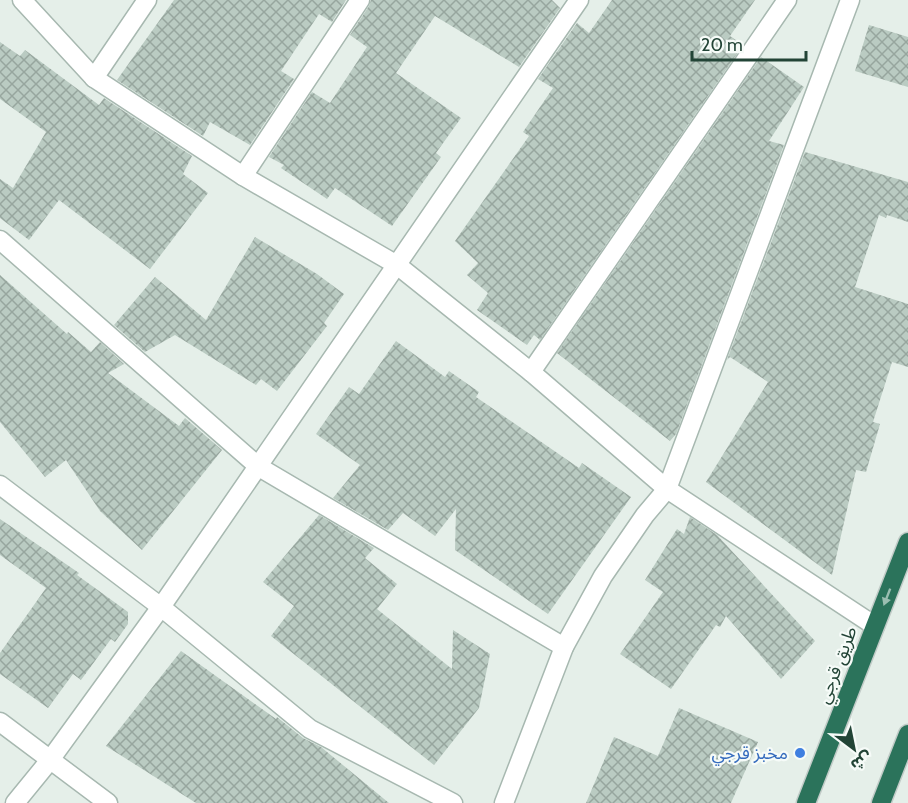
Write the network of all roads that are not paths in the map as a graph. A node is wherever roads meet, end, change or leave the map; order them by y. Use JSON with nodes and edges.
{"nodes":[{"id":1,"x":22,"y":0,"type":"edge"},
{"id":2,"x":147,"y":0,"type":"edge"},
{"id":3,"x":360,"y":0,"type":"edge"},
{"id":4,"x":579,"y":0,"type":"edge"},
{"id":5,"x":788,"y":0,"type":"edge"},
{"id":6,"x":850,"y":0,"type":"edge"},
{"id":7,"x":94,"y":78,"type":"junction"},
{"id":8,"x":243,"y":177,"type":"junction"},
{"id":9,"x":0,"y":240,"type":"edge"},
{"id":10,"x":397,"y":265,"type":"junction"},
{"id":11,"x":531,"y":372,"type":"junction"},
{"id":12,"x":259,"y":467,"type":"junction"},
{"id":13,"x":0,"y":484,"type":"edge"},
{"id":14,"x":667,"y":489,"type":"junction"},
{"id":15,"x":908,"y":542,"type":"edge"},
{"id":16,"x":161,"y":607,"type":"junction"},
{"id":17,"x":875,"y":627,"type":"junction"},
{"id":18,"x":564,"y":647,"type":"junction"},
{"id":19,"x":0,"y":722,"type":"edge"},
{"id":20,"x":908,"y":734,"type":"edge"},
{"id":21,"x":51,"y":760,"type":"junction"},
{"id":22,"x":15,"y":803,"type":"edge"},
{"id":23,"x":108,"y":803,"type":"edge"},
{"id":24,"x":453,"y":803,"type":"edge"},
{"id":25,"x":504,"y":803,"type":"edge"},
{"id":26,"x":806,"y":803,"type":"edge"},
{"id":27,"x":881,"y":803,"type":"edge"}],
"edges":[{"from":1,"to":7,"type":"street"},
{"from":2,"to":7,"type":"street"},
{"from":3,"to":8,"type":"street"},
{"from":4,"to":10,"type":"street"},
{"from":5,"to":11,"type":"street"},
{"from":6,"to":14,"type":"street"},
{"from":7,"to":8,"type":"street"},
{"from":8,"to":10,"type":"street"},
{"from":9,"to":12,"type":"street"},
{"from":10,"to":11,"type":"street"},
{"from":10,"to":12,"type":"street"},
{"from":11,"to":14,"type":"street"},
{"from":12,"to":16,"type":"street"},
{"from":12,"to":18,"type":"street"},
{"from":13,"to":16,"type":"street"},
{"from":14,"to":17,"type":"street"},
{"from":14,"to":18,"type":"street"},
{"from":15,"to":17,"type":"highway","name":"طريق قرجي","one_way":true},
{"from":16,"to":21,"type":"street"},
{"from":16,"to":24,"type":"street"},
{"from":17,"to":26,"type":"highway","name":"طريق قرجي"},
{"from":18,"to":25,"type":"street"},
{"from":19,"to":21,"type":"street"},
{"from":20,"to":27,"type":"highway"},
{"from":21,"to":22,"type":"street"},
{"from":21,"to":23,"type":"street"}]}
